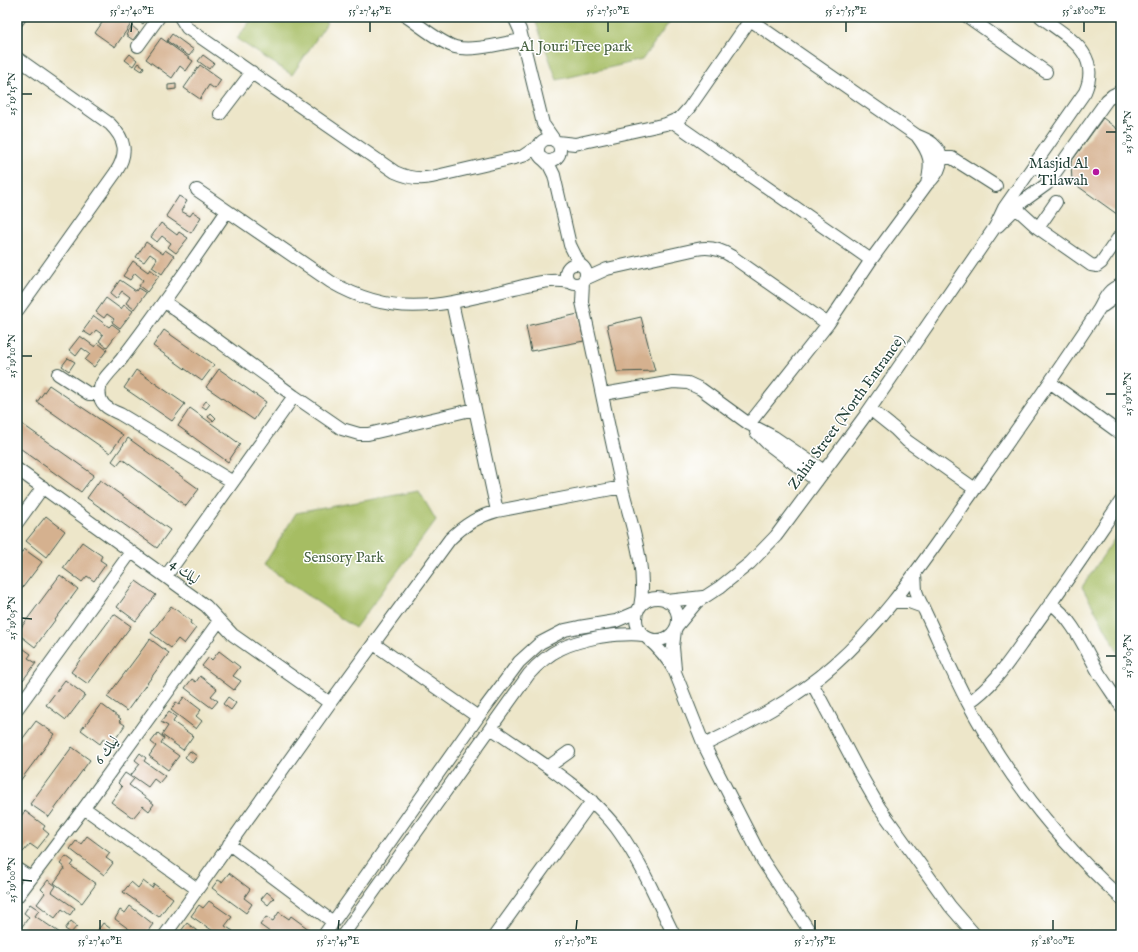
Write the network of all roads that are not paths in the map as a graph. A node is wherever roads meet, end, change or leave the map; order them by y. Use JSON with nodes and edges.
{"nodes":[{"id":1,"x":20,"y":17,"type":"edge"},
{"id":2,"x":159,"y":17,"type":"edge"},
{"id":3,"x":180,"y":17,"type":"edge"},
{"id":4,"x":407,"y":17,"type":"edge"},
{"id":5,"x":514,"y":17,"type":"edge"},
{"id":6,"x":968,"y":17,"type":"edge"},
{"id":7,"x":1041,"y":17,"type":"edge"},
{"id":8,"x":748,"y":19,"type":"edge"},
{"id":9,"x":17,"y":21,"type":"edge"},
{"id":10,"x":522,"y":40,"type":"junction"},
{"id":11,"x":138,"y":46,"type":"dead end"},
{"id":12,"x":17,"y":58,"type":"edge"},
{"id":13,"x":252,"y":72,"type":"junction"},
{"id":14,"x":1046,"y":72,"type":"dead end"},
{"id":15,"x":1121,"y":91,"type":"edge"},
{"id":16,"x":1079,"y":101,"type":"junction"},
{"id":17,"x":220,"y":114,"type":"dead end"},
{"id":18,"x":1096,"y":115,"type":"junction"},
{"id":19,"x":673,"y":122,"type":"junction"},
{"id":20,"x":543,"y":124,"type":"junction"},
{"id":21,"x":916,"y":135,"type":"junction"},
{"id":22,"x":556,"y":141,"type":"junction"},
{"id":23,"x":575,"y":144,"type":"junction"},
{"id":24,"x":541,"y":152,"type":"junction"},
{"id":25,"x":559,"y":156,"type":"junction"},
{"id":26,"x":941,"y":158,"type":"junction"},
{"id":27,"x":1037,"y":162,"type":"junction"},
{"id":28,"x":554,"y":175,"type":"junction"},
{"id":29,"x":1053,"y":176,"type":"junction"},
{"id":30,"x":927,"y":184,"type":"junction"},
{"id":31,"x":996,"y":186,"type":"dead end"},
{"id":32,"x":197,"y":190,"type":"dead end"},
{"id":33,"x":1056,"y":202,"type":"dead end"},
{"id":34,"x":1016,"y":208,"type":"junction"},
{"id":35,"x":227,"y":211,"type":"junction"},
{"id":36,"x":995,"y":227,"type":"junction"},
{"id":37,"x":1038,"y":228,"type":"junction"},
{"id":38,"x":1121,"y":234,"type":"edge"},
{"id":39,"x":570,"y":245,"type":"junction"},
{"id":40,"x":871,"y":260,"type":"junction"},
{"id":41,"x":582,"y":266,"type":"junction"},
{"id":42,"x":567,"y":269,"type":"junction"},
{"id":43,"x":607,"y":269,"type":"junction"},
{"id":44,"x":550,"y":280,"type":"junction"},
{"id":45,"x":584,"y":280,"type":"junction"},
{"id":46,"x":570,"y":282,"type":"junction"},
{"id":47,"x":1121,"y":285,"type":"edge"},
{"id":48,"x":1121,"y":295,"type":"edge"},
{"id":49,"x":165,"y":302,"type":"junction"},
{"id":50,"x":452,"y":302,"type":"junction"},
{"id":51,"x":582,"y":302,"type":"junction"},
{"id":52,"x":1099,"y":309,"type":"junction"},
{"id":53,"x":17,"y":311,"type":"edge"},
{"id":54,"x":828,"y":324,"type":"junction"},
{"id":55,"x":115,"y":368,"type":"junction"},
{"id":56,"x":58,"y":374,"type":"dead end"},
{"id":57,"x":1050,"y":383,"type":"junction"},
{"id":58,"x":99,"y":394,"type":"junction"},
{"id":59,"x":603,"y":394,"type":"junction"},
{"id":60,"x":294,"y":396,"type":"junction"},
{"id":61,"x":475,"y":409,"type":"junction"},
{"id":62,"x":867,"y":412,"type":"junction"},
{"id":63,"x":120,"y":414,"type":"junction"},
{"id":64,"x":750,"y":424,"type":"junction"},
{"id":65,"x":1121,"y":434,"type":"edge"},
{"id":66,"x":17,"y":468,"type":"edge"},
{"id":67,"x":820,"y":476,"type":"junction"},
{"id":68,"x":233,"y":482,"type":"junction"},
{"id":69,"x":43,"y":487,"type":"junction"},
{"id":70,"x":622,"y":487,"type":"junction"},
{"id":71,"x":975,"y":489,"type":"junction"},
{"id":72,"x":1121,"y":501,"type":"edge"},
{"id":73,"x":497,"y":511,"type":"junction"},
{"id":74,"x":17,"y":523,"type":"edge"},
{"id":75,"x":131,"y":552,"type":"junction"},
{"id":76,"x":642,"y":570,"type":"junction"},
{"id":77,"x":915,"y":573,"type":"junction"},
{"id":78,"x":166,"y":576,"type":"junction"},
{"id":79,"x":703,"y":597,"type":"junction"},
{"id":80,"x":665,"y":600,"type":"junction"},
{"id":81,"x":893,"y":602,"type":"junction"},
{"id":82,"x":1051,"y":604,"type":"junction"},
{"id":83,"x":923,"y":607,"type":"junction"},
{"id":84,"x":639,"y":609,"type":"junction"},
{"id":85,"x":219,"y":621,"type":"junction"},
{"id":86,"x":676,"y":628,"type":"junction"},
{"id":87,"x":645,"y":636,"type":"junction"},
{"id":88,"x":374,"y":644,"type":"junction"},
{"id":89,"x":675,"y":672,"type":"junction"},
{"id":90,"x":812,"y":683,"type":"junction"},
{"id":91,"x":330,"y":703,"type":"junction"},
{"id":92,"x":968,"y":703,"type":"junction"},
{"id":93,"x":1121,"y":706,"type":"edge"},
{"id":94,"x":17,"y":709,"type":"edge"},
{"id":95,"x":478,"y":716,"type":"junction"},
{"id":96,"x":491,"y":728,"type":"junction"},
{"id":97,"x":459,"y":743,"type":"junction"},
{"id":98,"x":704,"y":745,"type":"junction"},
{"id":99,"x":569,"y":752,"type":"dead end"},
{"id":100,"x":473,"y":754,"type":"junction"},
{"id":101,"x":548,"y":768,"type":"junction"},
{"id":102,"x":592,"y":801,"type":"junction"},
{"id":103,"x":84,"y":808,"type":"junction"},
{"id":104,"x":229,"y":844,"type":"junction"},
{"id":105,"x":17,"y":869,"type":"edge"},
{"id":106,"x":31,"y":878,"type":"junction"},
{"id":107,"x":197,"y":889,"type":"junction"},
{"id":108,"x":17,"y":897,"type":"edge"},
{"id":109,"x":1121,"y":898,"type":"edge"},
{"id":110,"x":334,"y":922,"type":"junction"},
{"id":111,"x":165,"y":935,"type":"edge"},
{"id":112,"x":324,"y":935,"type":"edge"},
{"id":113,"x":342,"y":935,"type":"edge"},
{"id":114,"x":495,"y":935,"type":"edge"},
{"id":115,"x":674,"y":935,"type":"edge"},
{"id":116,"x":812,"y":935,"type":"edge"},
{"id":117,"x":975,"y":935,"type":"edge"}],
"edges":[{"from":1,"to":9,"type":"street"},
{"from":2,"to":11,"type":"street"},
{"from":3,"to":13,"type":"street"},
{"from":4,"to":10,"type":"street"},
{"from":5,"to":10,"type":"street"},
{"from":6,"to":14,"type":"street"},
{"from":7,"to":16,"type":"street"},
{"from":8,"to":19,"type":"street"},
{"from":8,"to":21,"type":"street"},
{"from":10,"to":20,"type":"street"},
{"from":12,"to":53,"type":"street"},
{"from":13,"to":17,"type":"street"},
{"from":13,"to":24,"type":"street"},
{"from":15,"to":18,"type":"street"},
{"from":16,"to":18,"type":"street"},
{"from":16,"to":27,"type":"street"},
{"from":18,"to":29,"type":"street"},
{"from":19,"to":23,"type":"street"},
{"from":19,"to":40,"type":"street"},
{"from":20,"to":22,"type":"street"},
{"from":20,"to":24,"type":"street"},
{"from":21,"to":26,"type":"street"},
{"from":21,"to":30,"type":"street"},
{"from":22,"to":23,"type":"street"},
{"from":22,"to":24,"type":"street"},
{"from":22,"to":25,"type":"street"},
{"from":23,"to":25,"type":"street"},
{"from":24,"to":25,"type":"street"},
{"from":24,"to":28,"type":"street"},
{"from":25,"to":28,"type":"street"},
{"from":26,"to":30,"type":"street"},
{"from":26,"to":31,"type":"street"},
{"from":27,"to":29,"type":"street"},
{"from":27,"to":36,"type":"street"},
{"from":28,"to":39,"type":"street"},
{"from":29,"to":34,"type":"street"},
{"from":30,"to":40,"type":"street"},
{"from":32,"to":35,"type":"street"},
{"from":33,"to":37,"type":"street"},
{"from":34,"to":36,"type":"street"},
{"from":34,"to":37,"type":"street"},
{"from":35,"to":49,"type":"street"},
{"from":35,"to":50,"type":"street"},
{"from":36,"to":62,"type":"street","name":"Zahia Street (North Entrance)"},
{"from":37,"to":38,"type":"street"},
{"from":39,"to":41,"type":"street"},
{"from":39,"to":42,"type":"street"},
{"from":40,"to":54,"type":"street"},
{"from":41,"to":42,"type":"street"},
{"from":41,"to":43,"type":"street"},
{"from":41,"to":45,"type":"street"},
{"from":42,"to":44,"type":"street"},
{"from":42,"to":46,"type":"street"},
{"from":43,"to":45,"type":"street"},
{"from":43,"to":54,"type":"street"},
{"from":44,"to":46,"type":"street"},
{"from":44,"to":50,"type":"street"},
{"from":45,"to":46,"type":"street"},
{"from":45,"to":51,"type":"street"},
{"from":46,"to":51,"type":"street"},
{"from":47,"to":52,"type":"street"},
{"from":48,"to":52,"type":"street"},
{"from":49,"to":55,"type":"street"},
{"from":49,"to":60,"type":"street"},
{"from":50,"to":61,"type":"street"},
{"from":51,"to":59,"type":"street"},
{"from":52,"to":57,"type":"street"},
{"from":54,"to":64,"type":"street"},
{"from":55,"to":58,"type":"street"},
{"from":55,"to":63,"type":"street"},
{"from":56,"to":58,"type":"street"},
{"from":57,"to":65,"type":"street"},
{"from":57,"to":71,"type":"street"},
{"from":58,"to":63,"type":"street"},
{"from":59,"to":64,"type":"street"},
{"from":59,"to":70,"type":"street"},
{"from":60,"to":61,"type":"street"},
{"from":60,"to":68,"type":"street"},
{"from":61,"to":73,"type":"street"},
{"from":62,"to":67,"type":"street","name":"Zahia Street (North Entrance)"},
{"from":62,"to":71,"type":"street"},
{"from":63,"to":68,"type":"street"},
{"from":64,"to":67,"type":"street"},
{"from":66,"to":69,"type":"street","name":"ليلك 4"},
{"from":67,"to":79,"type":"street","name":"Zahia Street (North Entrance)"},
{"from":68,"to":78,"type":"street"},
{"from":69,"to":74,"type":"street"},
{"from":69,"to":75,"type":"street","name":"ليلك 4"},
{"from":70,"to":73,"type":"street"},
{"from":70,"to":76,"type":"street"},
{"from":71,"to":77,"type":"street"},
{"from":72,"to":82,"type":"street"},
{"from":73,"to":88,"type":"street"},
{"from":75,"to":78,"type":"street","name":"ليلك 4"},
{"from":75,"to":94,"type":"street"},
{"from":76,"to":80,"type":"street"},
{"from":76,"to":84,"type":"street"},
{"from":77,"to":81,"type":"street"},
{"from":77,"to":83,"type":"street"},
{"from":78,"to":85,"type":"street","name":"ليلك 4"},
{"from":79,"to":80,"type":"street"},
{"from":79,"to":86,"type":"street"},
{"from":80,"to":84,"type":"street"},
{"from":80,"to":86,"type":"street"},
{"from":81,"to":83,"type":"street"},
{"from":81,"to":90,"type":"street"},
{"from":82,"to":92,"type":"street"},
{"from":82,"to":93,"type":"street"},
{"from":83,"to":92,"type":"street"},
{"from":84,"to":87,"type":"street"},
{"from":84,"to":95,"type":"street"},
{"from":85,"to":91,"type":"street","name":"ليلك 4"},
{"from":85,"to":103,"type":"street","name":"ليلك 6"},
{"from":86,"to":87,"type":"street"},
{"from":86,"to":89,"type":"street"},
{"from":87,"to":89,"type":"street"},
{"from":87,"to":96,"type":"street"},
{"from":88,"to":91,"type":"street"},
{"from":88,"to":95,"type":"street"},
{"from":89,"to":98,"type":"street"},
{"from":90,"to":98,"type":"street"},
{"from":90,"to":117,"type":"street"},
{"from":91,"to":104,"type":"street"},
{"from":92,"to":109,"type":"street"},
{"from":95,"to":97,"type":"street"},
{"from":96,"to":100,"type":"street"},
{"from":96,"to":101,"type":"street"},
{"from":97,"to":100,"type":"street"},
{"from":97,"to":110,"type":"street"},
{"from":98,"to":116,"type":"street"},
{"from":99,"to":101,"type":"street"},
{"from":100,"to":113,"type":"street"},
{"from":101,"to":102,"type":"street"},
{"from":102,"to":114,"type":"street"},
{"from":102,"to":115,"type":"street"},
{"from":103,"to":106,"type":"street","name":"ليلك 6"},
{"from":103,"to":107,"type":"street"},
{"from":104,"to":107,"type":"street"},
{"from":104,"to":110,"type":"street"},
{"from":105,"to":106,"type":"street"},
{"from":106,"to":108,"type":"street","name":"ليلك 6"},
{"from":107,"to":111,"type":"street"},
{"from":110,"to":112,"type":"street"}]}
